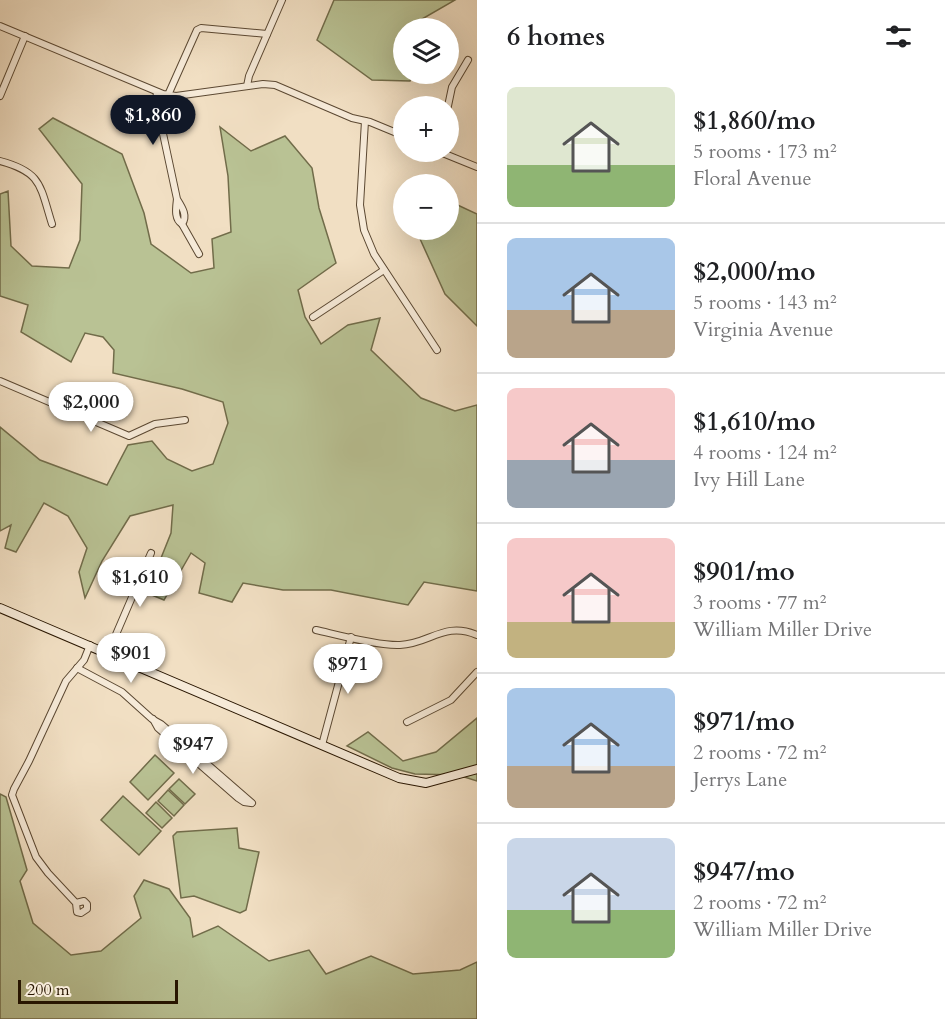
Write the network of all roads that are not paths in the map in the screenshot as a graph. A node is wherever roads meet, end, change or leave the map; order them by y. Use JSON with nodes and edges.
{"nodes":[{"id":1,"x":282,"y":0,"type":"edge"},
{"id":2,"x":0,"y":26,"type":"edge"},
{"id":3,"x":267,"y":34,"type":"junction"},
{"id":4,"x":25,"y":36,"type":"junction"},
{"id":5,"x":468,"y":60,"type":"dead end"},
{"id":6,"x":247,"y":86,"type":"junction"},
{"id":7,"x":157,"y":92,"type":"junction"},
{"id":8,"x":168,"y":95,"type":"junction"},
{"id":9,"x":0,"y":96,"type":"edge"},
{"id":10,"x":451,"y":96,"type":"edge"},
{"id":11,"x":365,"y":121,"type":"junction"},
{"id":12,"x":393,"y":132,"type":"edge"},
{"id":13,"x":459,"y":160,"type":"edge"},
{"id":14,"x":0,"y":161,"type":"edge"},
{"id":15,"x":477,"y":167,"type":"edge"},
{"id":16,"x":52,"y":224,"type":"dead end"},
{"id":17,"x":199,"y":254,"type":"dead end"},
{"id":18,"x":384,"y":270,"type":"junction"},
{"id":19,"x":313,"y":317,"type":"dead end"},
{"id":20,"x":436,"y":350,"type":"dead end"},
{"id":21,"x":0,"y":381,"type":"edge"},
{"id":22,"x":185,"y":420,"type":"dead end"},
{"id":23,"x":151,"y":553,"type":"dead end"},
{"id":24,"x":0,"y":608,"type":"edge"},
{"id":25,"x":316,"y":630,"type":"dead end"},
{"id":26,"x":477,"y":635,"type":"edge"},
{"id":27,"x":351,"y":637,"type":"junction"},
{"id":28,"x":90,"y":645,"type":"junction"},
{"id":29,"x":108,"y":653,"type":"junction"},
{"id":30,"x":77,"y":668,"type":"junction"},
{"id":31,"x":477,"y":672,"type":"edge"},
{"id":32,"x":153,"y":719,"type":"junction"},
{"id":33,"x":407,"y":722,"type":"dead end"},
{"id":34,"x":322,"y":746,"type":"junction"},
{"id":35,"x":477,"y":769,"type":"edge"},
{"id":36,"x":76,"y":903,"type":"dead end"}],
"edges":[{"from":1,"to":3,"type":"street"},
{"from":2,"to":4,"type":"street"},
{"from":3,"to":6,"type":"street"},
{"from":3,"to":8,"type":"street"},
{"from":4,"to":7,"type":"street"},
{"from":4,"to":9,"type":"street"},
{"from":5,"to":10,"type":"street"},
{"from":6,"to":8,"type":"street"},
{"from":6,"to":11,"type":"street"},
{"from":7,"to":8,"type":"street"},
{"from":7,"to":17,"type":"street"},
{"from":11,"to":12,"type":"street"},
{"from":11,"to":18,"type":"street"},
{"from":13,"to":15,"type":"street"},
{"from":14,"to":16,"type":"street"},
{"from":18,"to":19,"type":"street"},
{"from":18,"to":20,"type":"street"},
{"from":21,"to":22,"type":"street"},
{"from":23,"to":29,"type":"street"},
{"from":24,"to":28,"type":"main road"},
{"from":25,"to":27,"type":"street"},
{"from":26,"to":27,"type":"street"},
{"from":27,"to":34,"type":"street"},
{"from":28,"to":29,"type":"main road"},
{"from":28,"to":30,"type":"street"},
{"from":29,"to":34,"type":"main road"},
{"from":30,"to":32,"type":"street"},
{"from":30,"to":36,"type":"street"},
{"from":31,"to":33,"type":"street"},
{"from":32,"to":32,"type":"street"},
{"from":34,"to":35,"type":"main road"}]}
